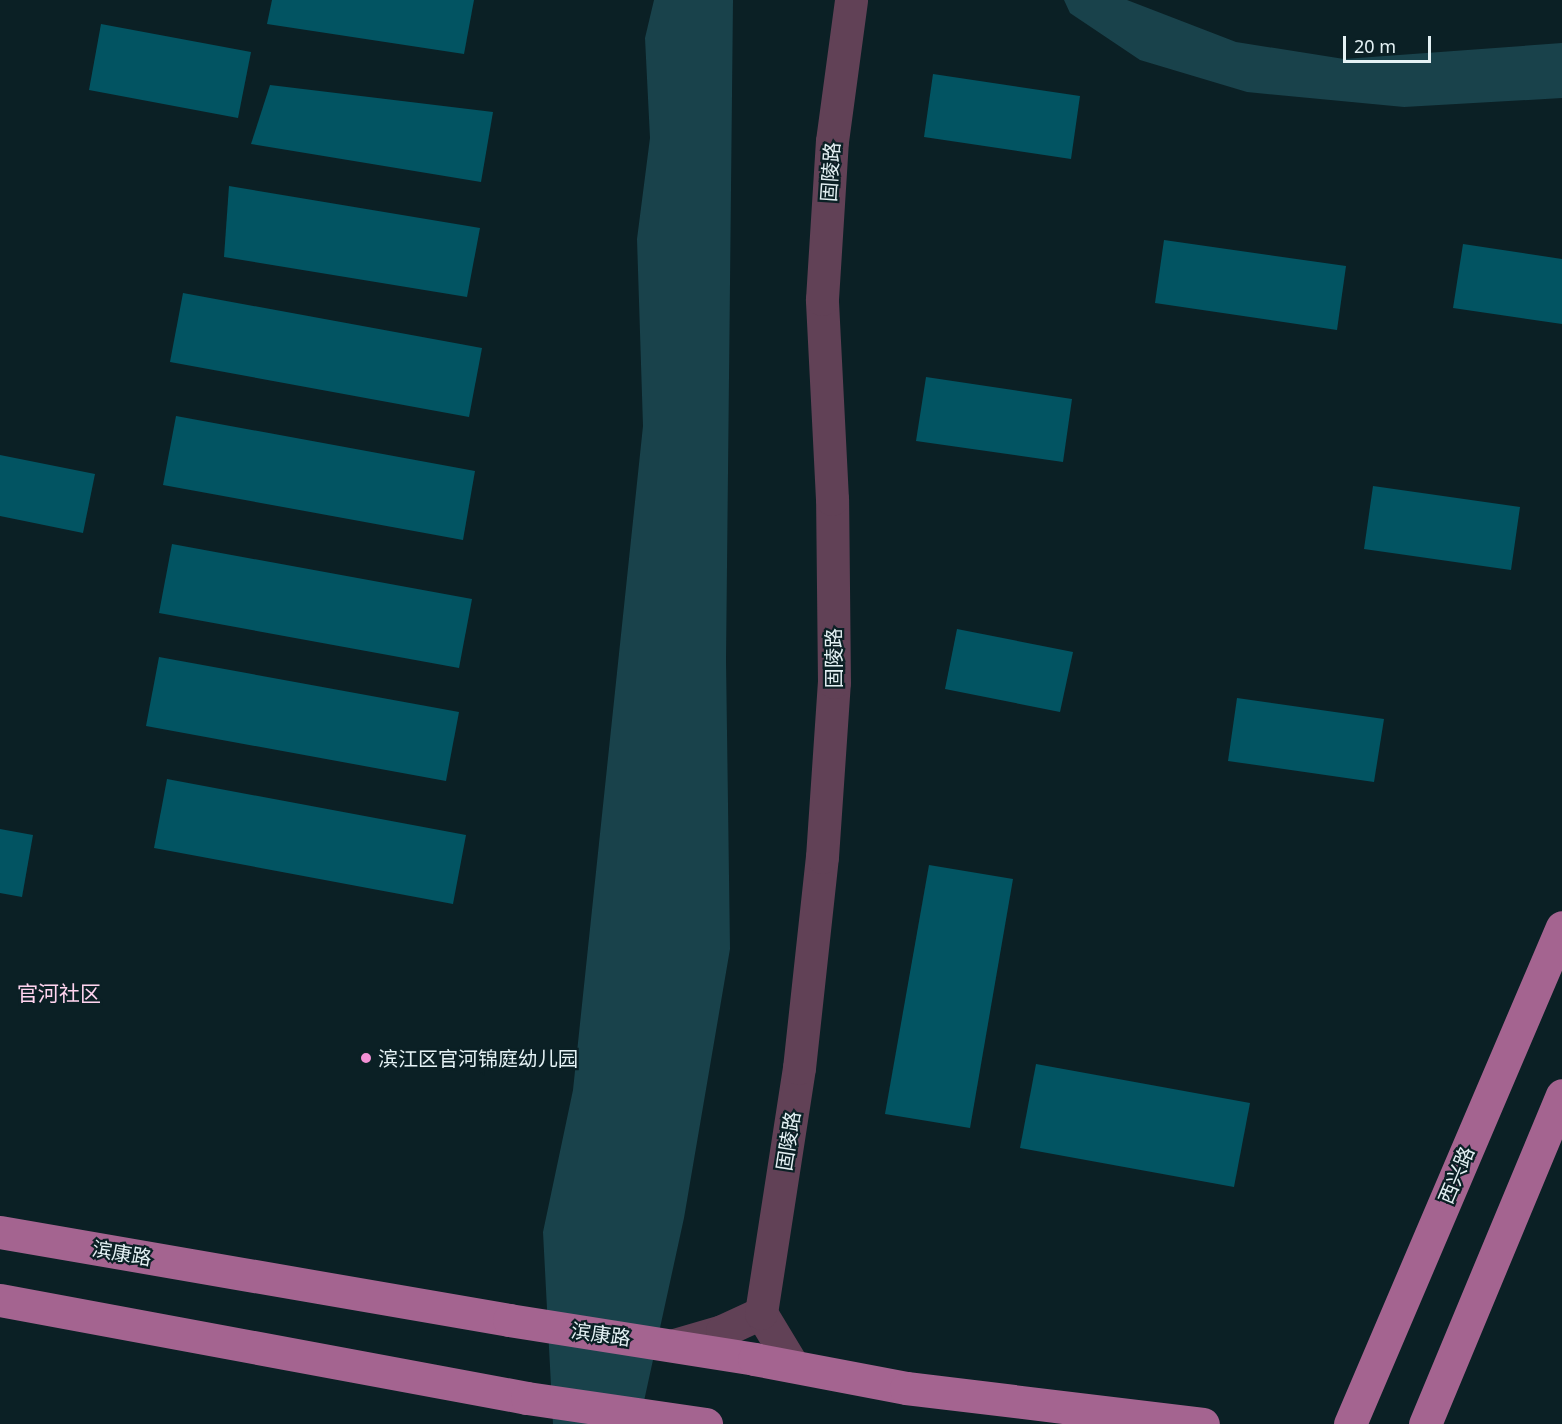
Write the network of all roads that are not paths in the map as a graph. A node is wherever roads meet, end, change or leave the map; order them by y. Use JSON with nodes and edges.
{"nodes":[{"id":1,"x":851,"y":0,"type":"edge"},
{"id":2,"x":1562,"y":927,"type":"edge"},
{"id":3,"x":1562,"y":1095,"type":"edge"},
{"id":4,"x":0,"y":1232,"type":"edge"},
{"id":5,"x":0,"y":1300,"type":"edge"},
{"id":6,"x":761,"y":1313,"type":"junction"},
{"id":7,"x":674,"y":1345,"type":"junction"},
{"id":8,"x":794,"y":1366,"type":"junction"},
{"id":9,"x":706,"y":1424,"type":"edge"},
{"id":10,"x":1203,"y":1424,"type":"edge"},
{"id":11,"x":1350,"y":1424,"type":"edge"},
{"id":12,"x":1425,"y":1424,"type":"edge"}],
"edges":[{"from":1,"to":6,"type":"street","name":"固陵路"},
{"from":2,"to":11,"type":"main road","name":"西兴路"},
{"from":3,"to":12,"type":"main road"},
{"from":4,"to":7,"type":"main road","name":"滨康路"},
{"from":5,"to":9,"type":"main road"},
{"from":6,"to":7,"type":"street"},
{"from":6,"to":8,"type":"street"},
{"from":7,"to":8,"type":"main road","name":"滨康路"},
{"from":8,"to":10,"type":"main road","name":"滨康路"}]}
